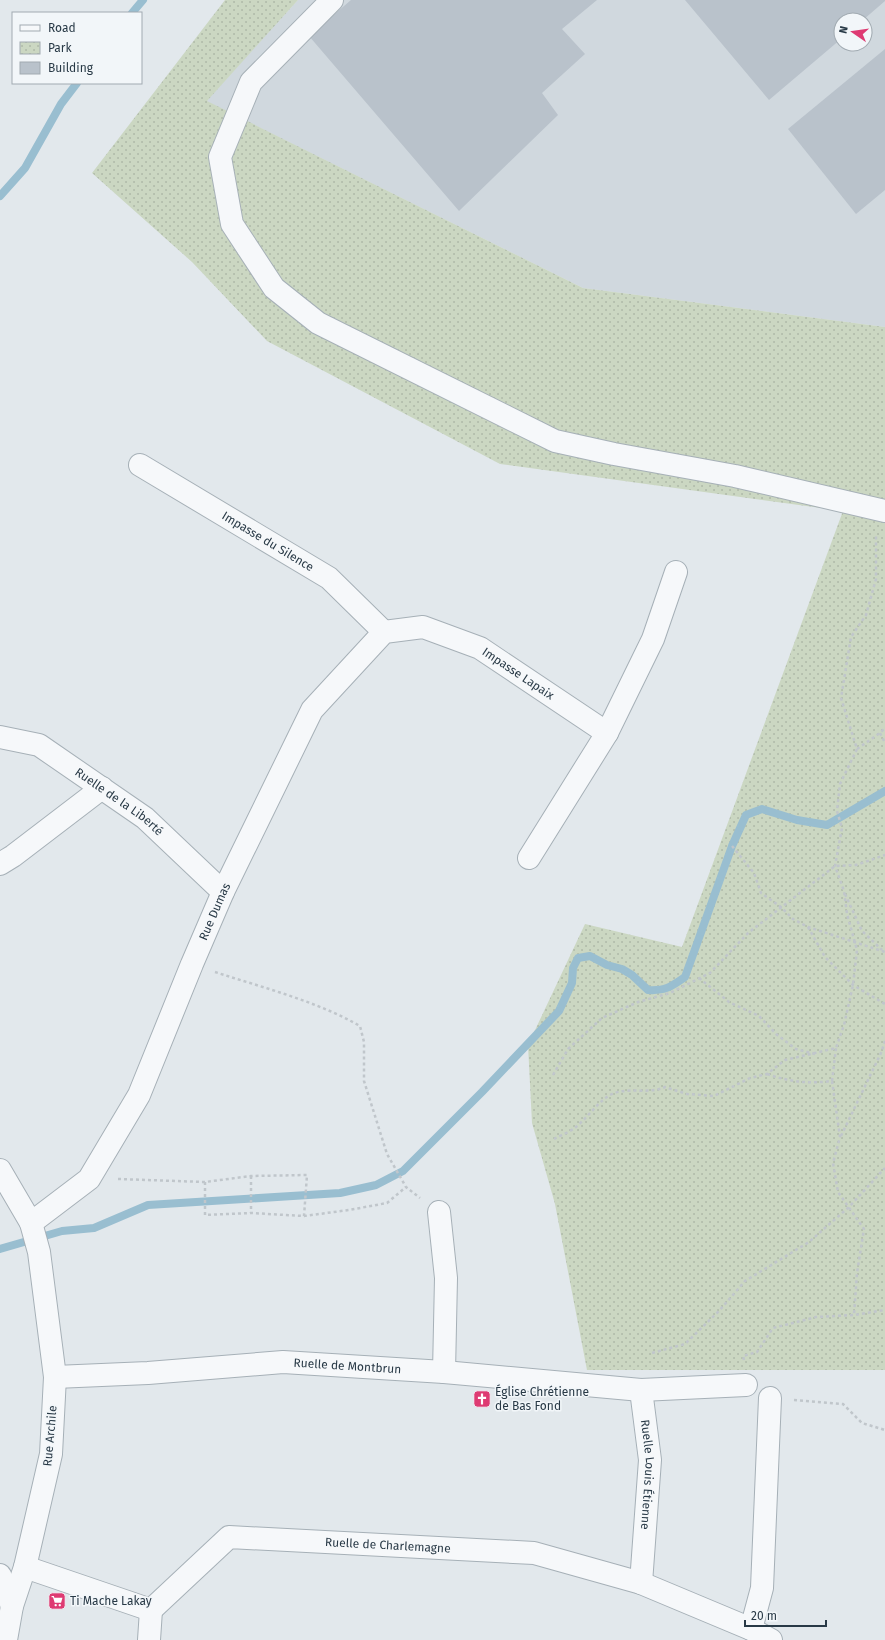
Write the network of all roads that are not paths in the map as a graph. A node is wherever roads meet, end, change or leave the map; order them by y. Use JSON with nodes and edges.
{"nodes":[{"id":1,"x":332,"y":0,"type":"edge"},
{"id":2,"x":140,"y":464,"type":"dead end"},
{"id":3,"x":880,"y":511,"type":"edge"},
{"id":4,"x":676,"y":572,"type":"dead end"},
{"id":5,"x":384,"y":632,"type":"junction"},
{"id":6,"x":607,"y":733,"type":"junction"},
{"id":7,"x":0,"y":737,"type":"edge"},
{"id":8,"x":102,"y":788,"type":"junction"},
{"id":9,"x":529,"y":858,"type":"dead end"},
{"id":10,"x":0,"y":864,"type":"edge"},
{"id":11,"x":223,"y":892,"type":"junction"},
{"id":12,"x":0,"y":1170,"type":"edge"},
{"id":13,"x":439,"y":1212,"type":"dead end"},
{"id":14,"x":35,"y":1236,"type":"junction"},
{"id":15,"x":444,"y":1372,"type":"junction"},
{"id":16,"x":55,"y":1377,"type":"junction"},
{"id":17,"x":746,"y":1385,"type":"road end"},
{"id":18,"x":641,"y":1390,"type":"junction"},
{"id":19,"x":770,"y":1398,"type":"road end"},
{"id":20,"x":25,"y":1567,"type":"junction"},
{"id":21,"x":0,"y":1575,"type":"edge"},
{"id":22,"x":641,"y":1583,"type":"junction"},
{"id":23,"x":12,"y":1606,"type":"junction"},
{"id":24,"x":151,"y":1610,"type":"junction"},
{"id":25,"x":751,"y":1629,"type":"junction"},
{"id":26,"x":6,"y":1640,"type":"edge"},
{"id":27,"x":149,"y":1640,"type":"edge"},
{"id":28,"x":771,"y":1640,"type":"edge"}],
"edges":[{"from":1,"to":3,"type":"street"},
{"from":2,"to":5,"type":"street","name":"Impasse du Silence"},
{"from":4,"to":6,"type":"street"},
{"from":5,"to":6,"type":"street","name":"Impasse Lapaix"},
{"from":5,"to":11,"type":"street","name":"Rue Dumas"},
{"from":6,"to":9,"type":"street"},
{"from":7,"to":8,"type":"street","name":"Ruelle de la Liberté"},
{"from":8,"to":10,"type":"street"},
{"from":8,"to":11,"type":"street","name":"Ruelle de la Liberté"},
{"from":11,"to":14,"type":"street","name":"Rue Dumas"},
{"from":12,"to":14,"type":"street","name":"Rue Archile"},
{"from":13,"to":15,"type":"street"},
{"from":14,"to":16,"type":"street","name":"Rue Archile"},
{"from":15,"to":16,"type":"street","name":"Ruelle de Montbrun"},
{"from":15,"to":18,"type":"street","name":"Ruelle de Montbrun"},
{"from":16,"to":20,"type":"street","name":"Rue Archile"},
{"from":17,"to":18,"type":"street","name":"Ruelle de Montbrun"},
{"from":18,"to":22,"type":"street","name":"Ruelle Louis Étienne"},
{"from":19,"to":25,"type":"street"},
{"from":20,"to":23,"type":"street","name":"Rue Archile"},
{"from":20,"to":24,"type":"street"},
{"from":21,"to":23,"type":"street"},
{"from":22,"to":24,"type":"street","name":"Ruelle de Charlemagne"},
{"from":22,"to":25,"type":"street","name":"Ruelle de Charlemagne"},
{"from":23,"to":26,"type":"street","name":"Rue Archile"},
{"from":24,"to":27,"type":"street"},
{"from":25,"to":28,"type":"street","name":"Ruelle de Charlemagne"}]}
